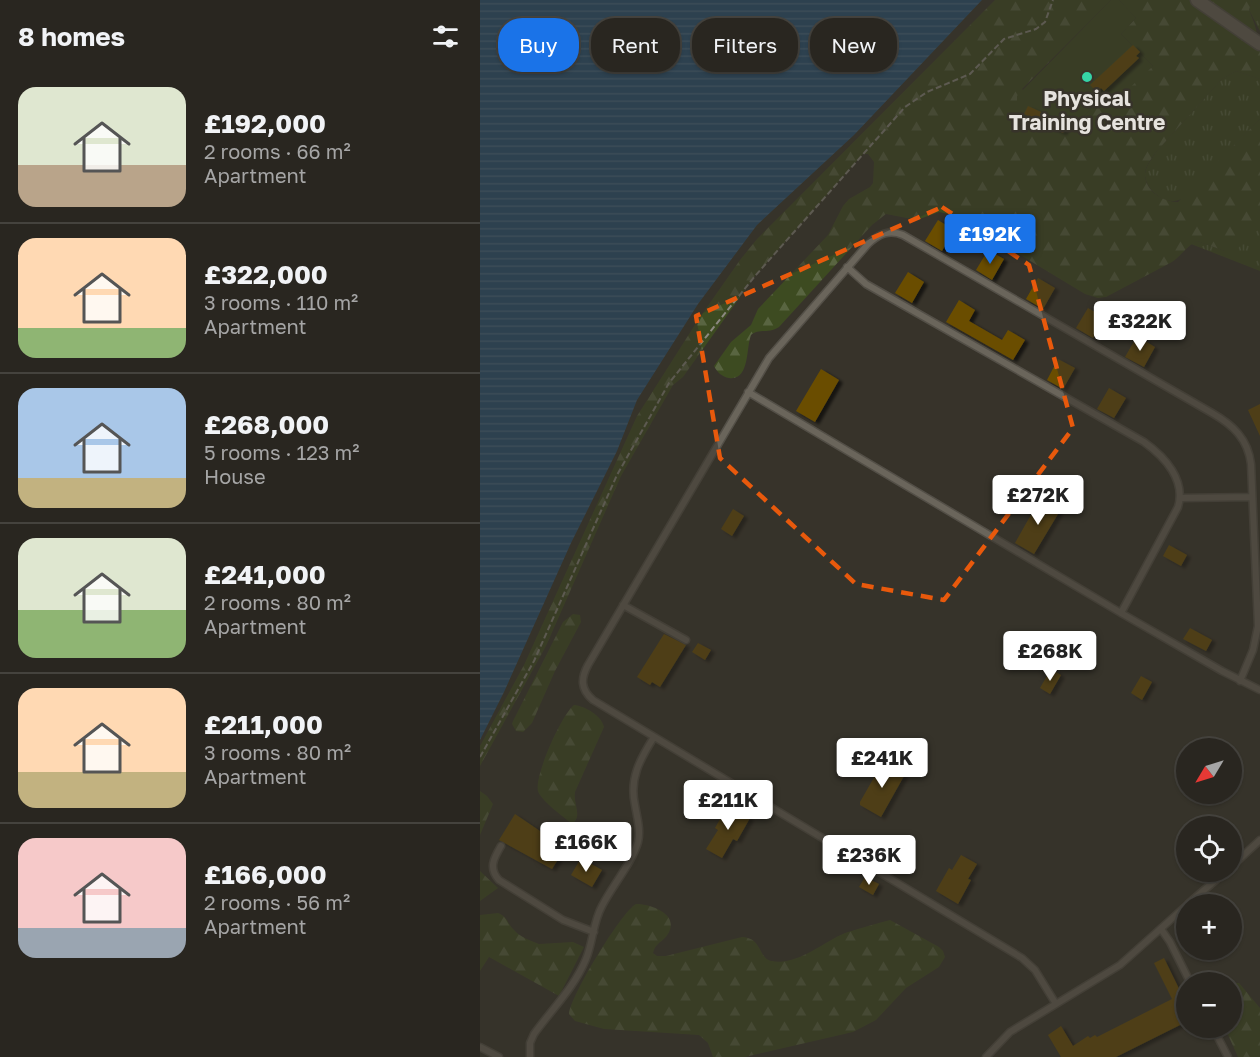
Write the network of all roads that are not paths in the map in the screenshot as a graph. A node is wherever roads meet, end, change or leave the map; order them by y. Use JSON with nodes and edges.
{"nodes":[{"id":1,"x":1197,"y":0,"type":"edge"},
{"id":2,"x":1260,"y":44,"type":"edge"},
{"id":3,"x":847,"y":267,"type":"junction"},
{"id":4,"x":748,"y":392,"type":"junction"},
{"id":5,"x":1252,"y":497,"type":"junction"},
{"id":6,"x":1180,"y":498,"type":"junction"},
{"id":7,"x":622,"y":605,"type":"junction"},
{"id":8,"x":1121,"y":613,"type":"junction"},
{"id":9,"x":686,"y":640,"type":"dead end"},
{"id":10,"x":1240,"y":681,"type":"junction"},
{"id":11,"x":1260,"y":690,"type":"edge"},
{"id":12,"x":654,"y":737,"type":"junction"},
{"id":13,"x":1260,"y":840,"type":"edge"},
{"id":14,"x":501,"y":846,"type":"dead end"},
{"id":15,"x":1242,"y":857,"type":"edge"},
{"id":16,"x":1213,"y":882,"type":"edge"},
{"id":17,"x":1200,"y":894,"type":"edge"},
{"id":18,"x":1176,"y":915,"type":"edge"},
{"id":19,"x":1161,"y":929,"type":"junction"},
{"id":20,"x":594,"y":932,"type":"junction"},
{"id":21,"x":1185,"y":972,"type":"edge"},
{"id":22,"x":1056,"y":1004,"type":"junction"},
{"id":23,"x":1218,"y":1038,"type":"edge"},
{"id":24,"x":480,"y":1047,"type":"edge"},
{"id":25,"x":499,"y":1057,"type":"edge"},
{"id":26,"x":530,"y":1057,"type":"edge"},
{"id":27,"x":986,"y":1057,"type":"edge"},
{"id":28,"x":1227,"y":1057,"type":"edge"}],
"edges":[{"from":1,"to":2,"type":"street"},
{"from":3,"to":4,"type":"lane"},
{"from":3,"to":5,"type":"lane"},
{"from":3,"to":6,"type":"lane"},
{"from":4,"to":7,"type":"lane"},
{"from":4,"to":8,"type":"lane"},
{"from":5,"to":6,"type":"lane"},
{"from":5,"to":10,"type":"lane"},
{"from":6,"to":8,"type":"lane"},
{"from":7,"to":9,"type":"lane"},
{"from":7,"to":12,"type":"lane"},
{"from":8,"to":10,"type":"lane"},
{"from":10,"to":11,"type":"lane"},
{"from":12,"to":20,"type":"lane"},
{"from":12,"to":22,"type":"lane"},
{"from":13,"to":15,"type":"lane"},
{"from":14,"to":20,"type":"lane"},
{"from":16,"to":17,"type":"lane"},
{"from":18,"to":19,"type":"lane"},
{"from":19,"to":21,"type":"lane"},
{"from":19,"to":22,"type":"lane"},
{"from":20,"to":26,"type":"lane"},
{"from":22,"to":27,"type":"lane"},
{"from":23,"to":28,"type":"lane"},
{"from":24,"to":25,"type":"lane"}]}
